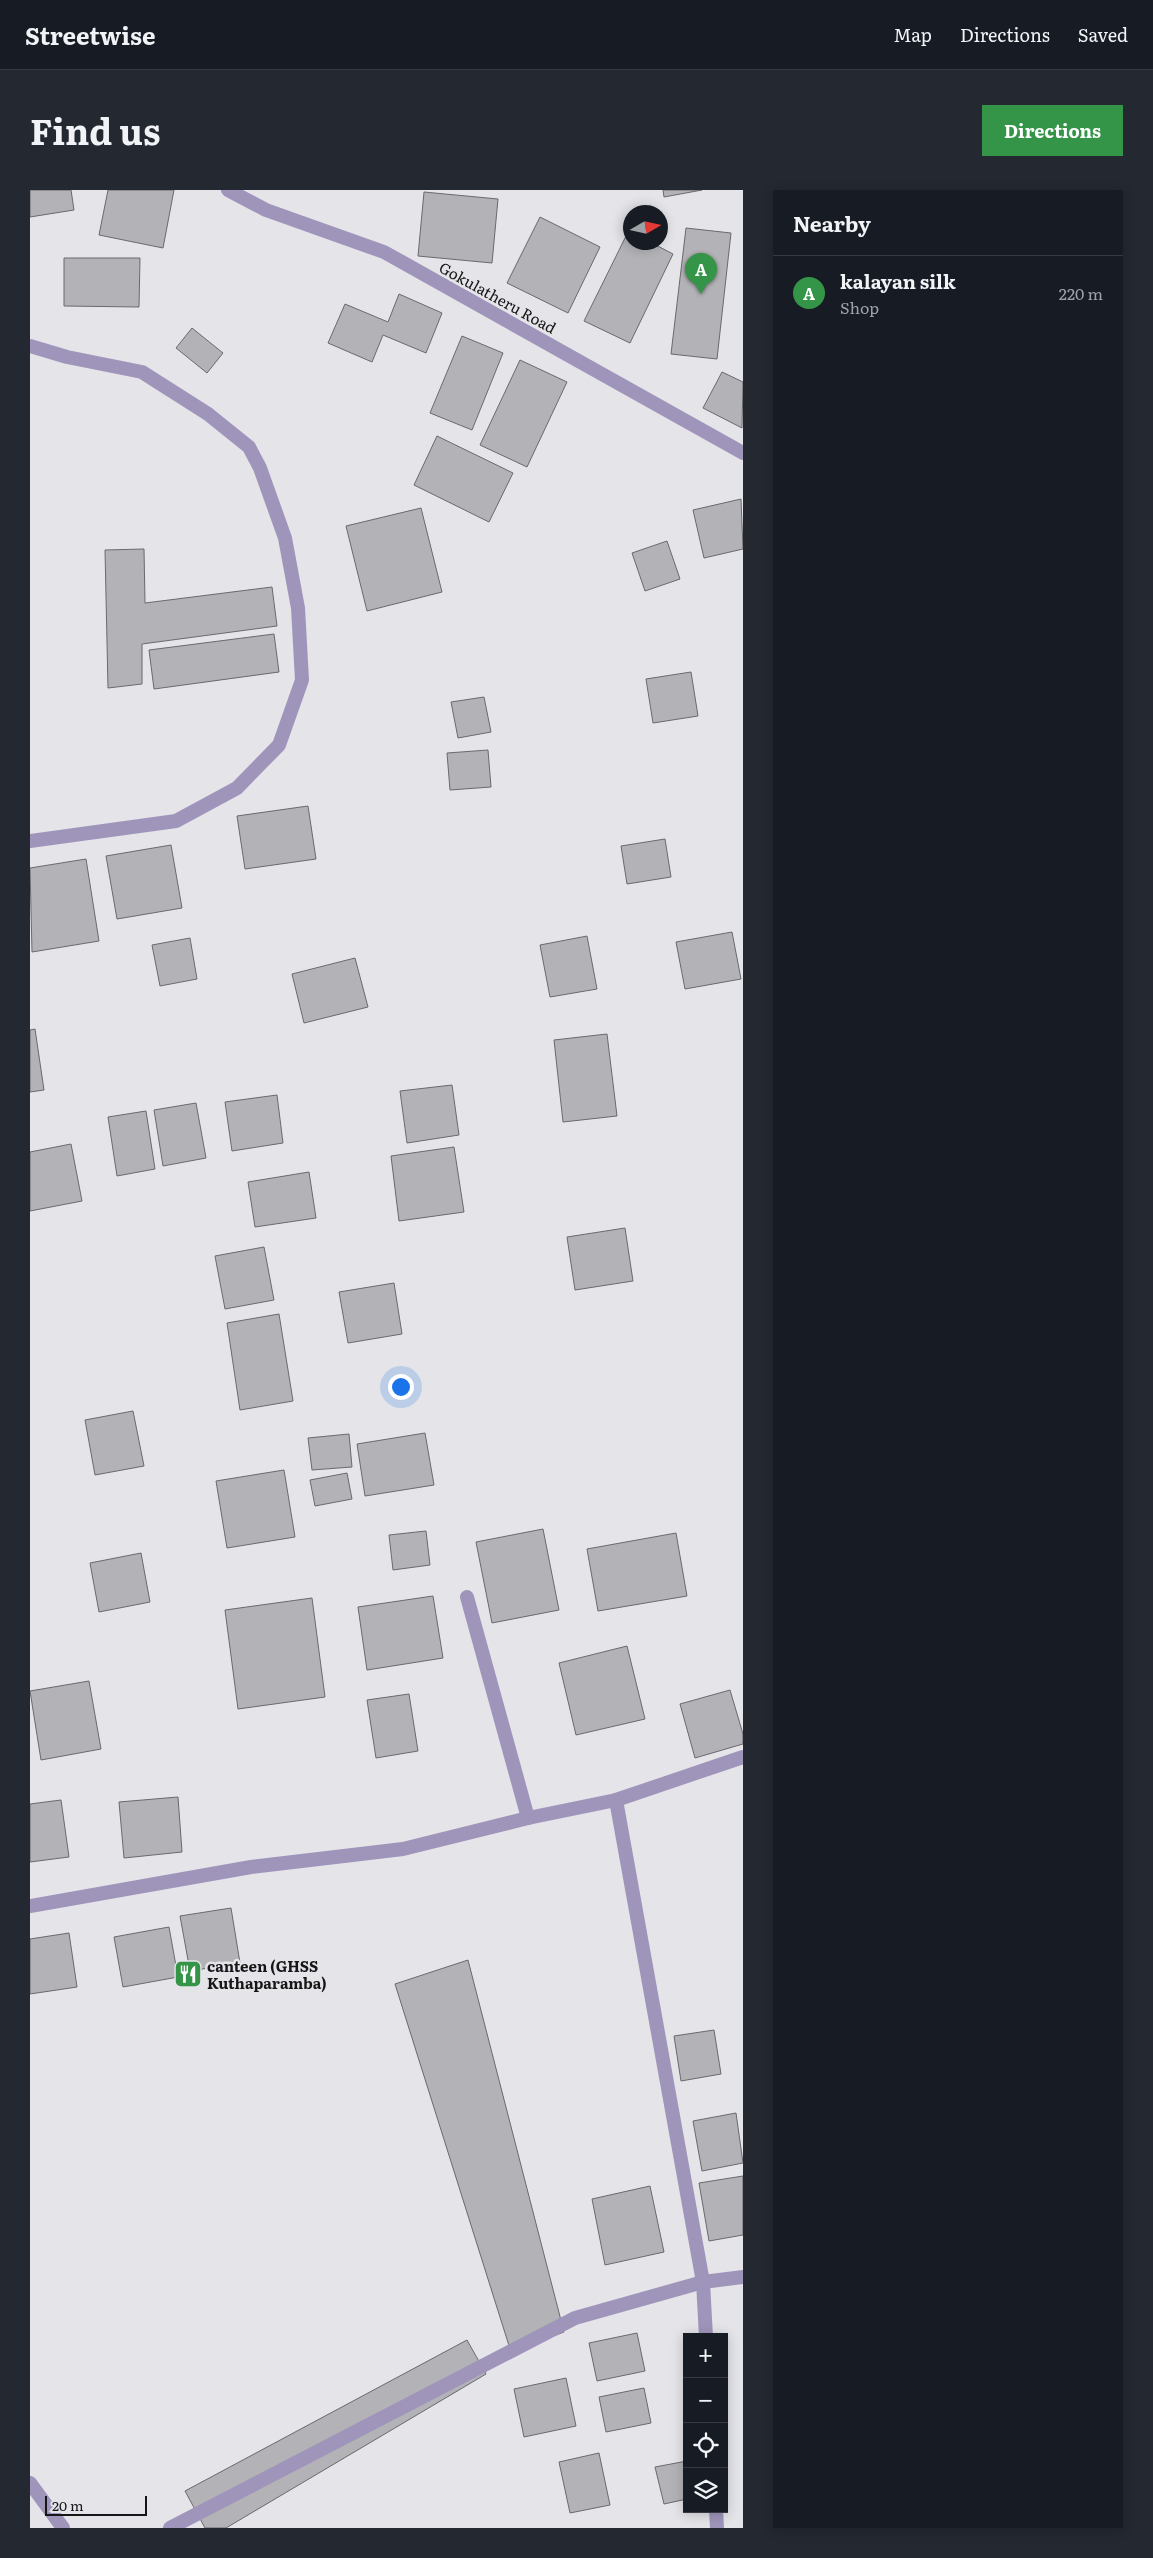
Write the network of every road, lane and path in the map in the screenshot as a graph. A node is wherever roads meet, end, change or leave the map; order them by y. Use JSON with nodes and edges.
{"nodes":[{"id":1,"x":228,"y":190,"type":"edge"},
{"id":2,"x":30,"y":346,"type":"edge"},
{"id":3,"x":743,"y":453,"type":"edge"},
{"id":4,"x":30,"y":841,"type":"edge"},
{"id":5,"x":467,"y":1597,"type":"dead end"},
{"id":6,"x":743,"y":1757,"type":"edge"},
{"id":7,"x":616,"y":1800,"type":"junction"},
{"id":8,"x":528,"y":1818,"type":"junction"},
{"id":9,"x":30,"y":1906,"type":"edge"},
{"id":10,"x":743,"y":2277,"type":"edge"},
{"id":11,"x":703,"y":2282,"type":"junction"},
{"id":12,"x":706,"y":2333,"type":"edge"},
{"id":13,"x":30,"y":2483,"type":"edge"},
{"id":14,"x":716,"y":2513,"type":"edge"},
{"id":15,"x":63,"y":2528,"type":"edge"},
{"id":16,"x":170,"y":2528,"type":"edge"},
{"id":17,"x":717,"y":2528,"type":"edge"}],
"edges":[{"from":1,"to":3,"type":"street","name":"Gokulatheru Road"},
{"from":2,"to":4,"type":"street"},
{"from":5,"to":8,"type":"street"},
{"from":6,"to":7,"type":"street"},
{"from":7,"to":8,"type":"street"},
{"from":7,"to":11,"type":"street"},
{"from":8,"to":9,"type":"street"},
{"from":10,"to":11,"type":"street"},
{"from":11,"to":12,"type":"street"},
{"from":11,"to":16,"type":"street"},
{"from":13,"to":15,"type":"street"},
{"from":14,"to":17,"type":"street"}]}
